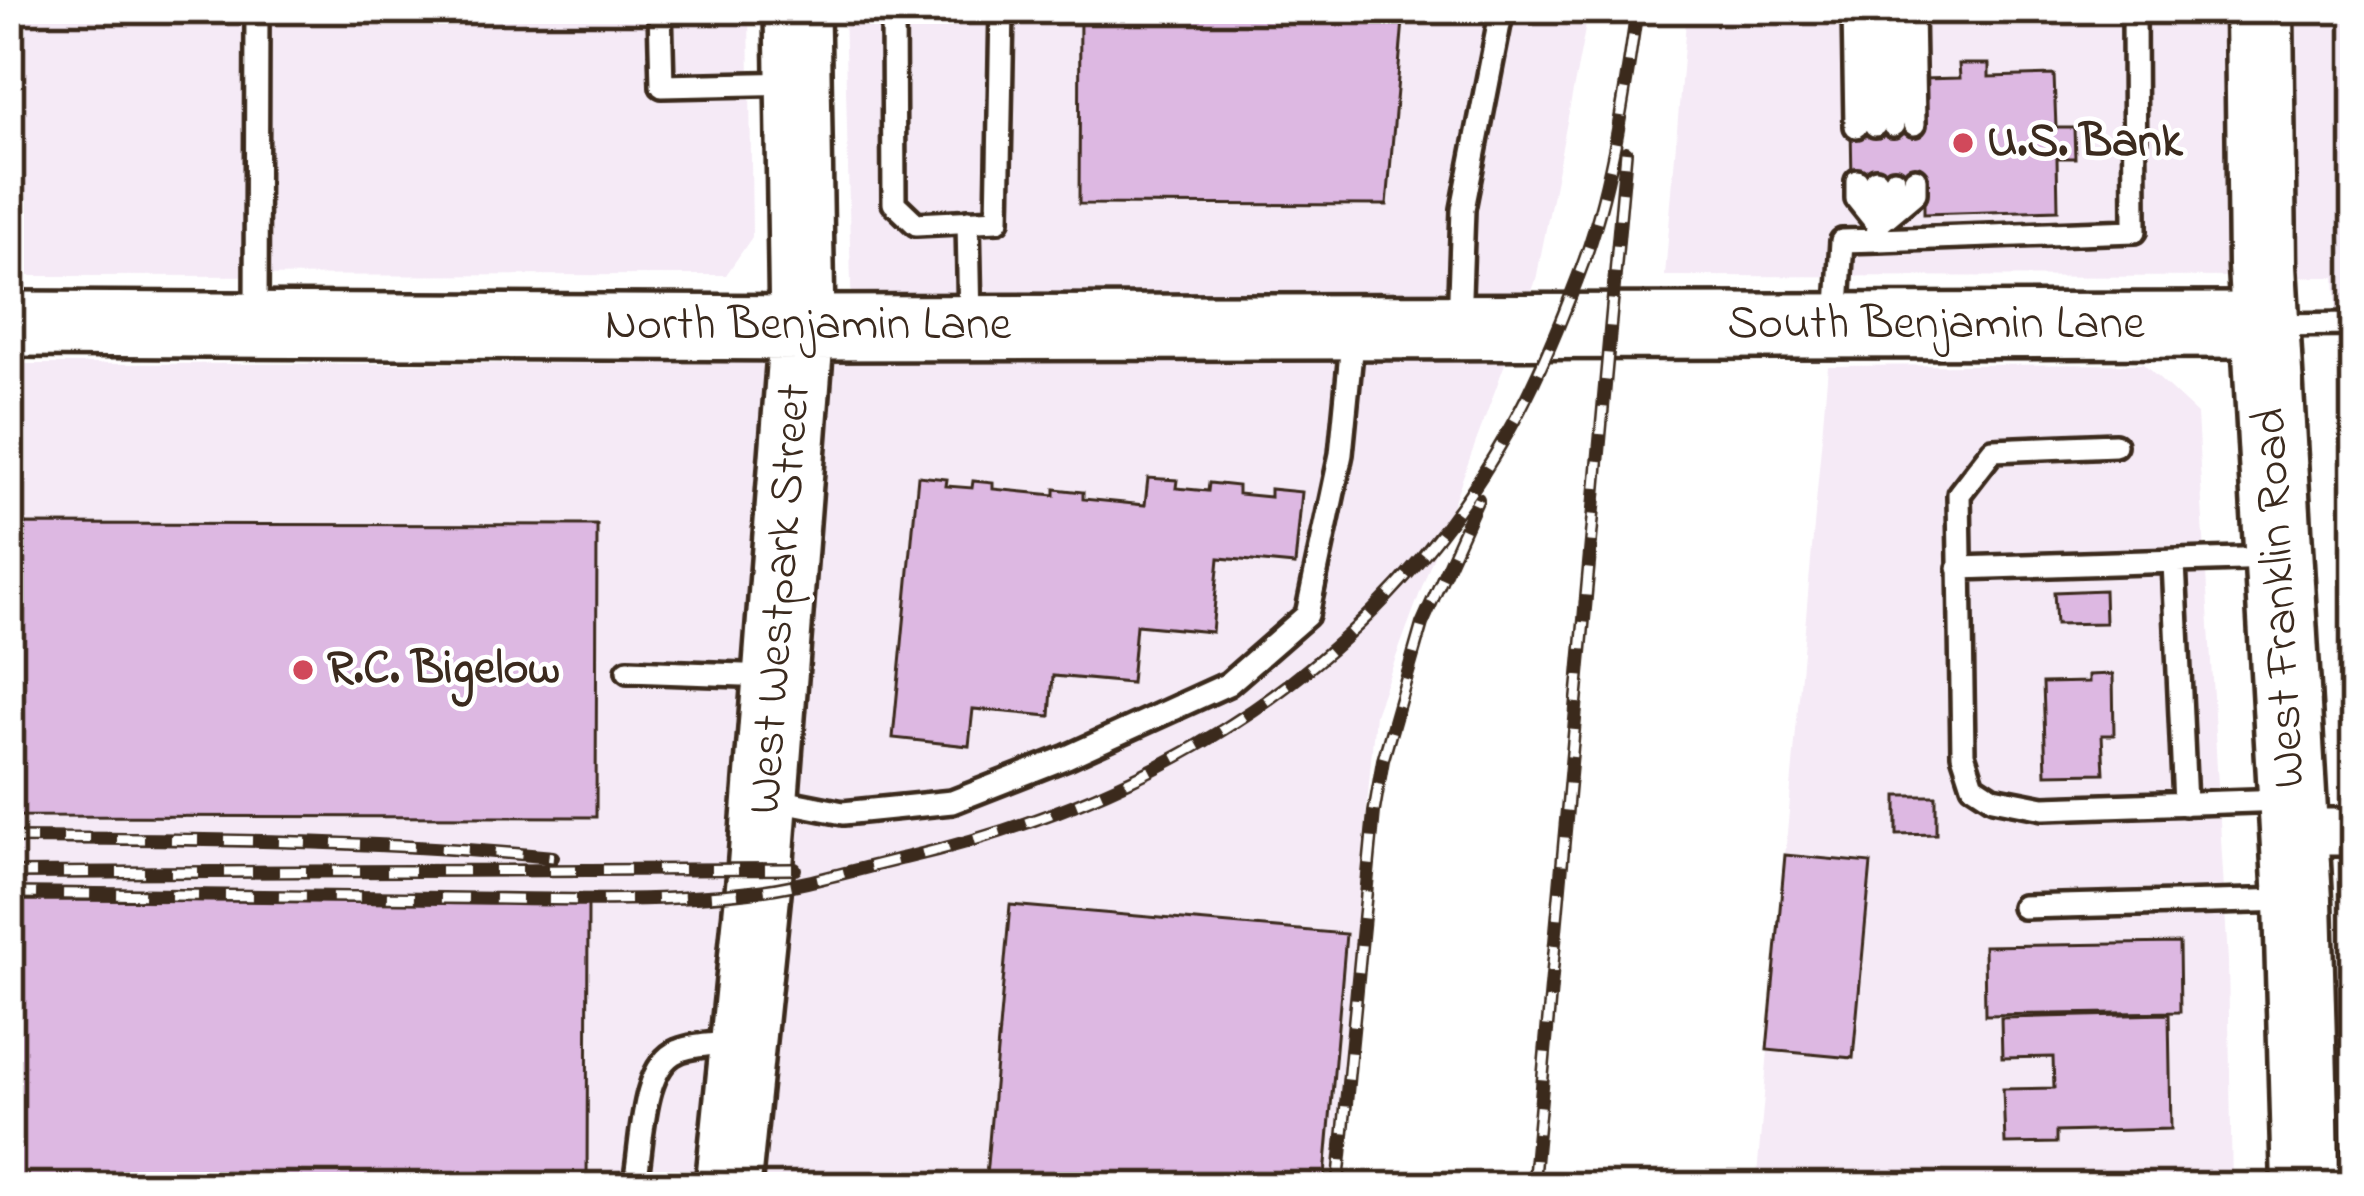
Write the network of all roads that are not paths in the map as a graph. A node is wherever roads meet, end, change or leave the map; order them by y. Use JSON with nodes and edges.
{"nodes":[{"id":1,"x":257,"y":9,"type":"edge"},
{"id":2,"x":660,"y":9,"type":"edge"},
{"id":3,"x":797,"y":9,"type":"edge"},
{"id":4,"x":893,"y":9,"type":"edge"},
{"id":5,"x":1002,"y":9,"type":"edge"},
{"id":6,"x":1502,"y":9,"type":"edge"},
{"id":7,"x":1854,"y":9,"type":"edge"},
{"id":8,"x":1873,"y":9,"type":"edge"},
{"id":9,"x":1892,"y":9,"type":"edge"},
{"id":10,"x":1912,"y":9,"type":"edge"},
{"id":11,"x":2134,"y":9,"type":"edge"},
{"id":12,"x":2259,"y":9,"type":"edge"},
{"id":13,"x":798,"y":82,"type":"junction"},
{"id":14,"x":1885,"y":125,"type":"junction"},
{"id":15,"x":968,"y":221,"type":"junction"},
{"id":16,"x":1878,"y":232,"type":"junction"},
{"id":17,"x":9,"y":324,"type":"edge"},
{"id":18,"x":2355,"y":324,"type":"edge"},
{"id":19,"x":1459,"y":325,"type":"junction"},
{"id":20,"x":2265,"y":325,"type":"junction"},
{"id":21,"x":256,"y":326,"type":"junction"},
{"id":22,"x":970,"y":326,"type":"junction"},
{"id":23,"x":1353,"y":326,"type":"junction"},
{"id":24,"x":1608,"y":326,"type":"joint"},
{"id":25,"x":1837,"y":327,"type":"junction"},
{"id":26,"x":802,"y":328,"type":"junction"},
{"id":27,"x":2115,"y":445,"type":"dead end"},
{"id":28,"x":2279,"y":558,"type":"junction"},
{"id":29,"x":2174,"y":562,"type":"junction"},
{"id":30,"x":1959,"y":568,"type":"junction"},
{"id":31,"x":628,"y":671,"type":"dead end"},
{"id":32,"x":775,"y":676,"type":"junction"},
{"id":33,"x":766,"y":798,"type":"junction"},
{"id":34,"x":2185,"y":804,"type":"junction"},
{"id":35,"x":2314,"y":821,"type":"edge"},
{"id":36,"x":2297,"y":900,"type":"junction"},
{"id":37,"x":2024,"y":907,"type":"dead end"},
{"id":38,"x":742,"y":1041,"type":"junction"},
{"id":39,"x":634,"y":1187,"type":"edge"},
{"id":40,"x":728,"y":1187,"type":"edge"},
{"id":41,"x":2306,"y":1187,"type":"edge"}],
"edges":[{"from":1,"to":21,"type":"lane"},
{"from":2,"to":13,"type":"lane"},
{"from":3,"to":13,"type":"street","name":"West Westpark Street"},
{"from":4,"to":15,"type":"lane"},
{"from":5,"to":15,"type":"lane"},
{"from":6,"to":19,"type":"lane"},
{"from":7,"to":14,"type":"lane"},
{"from":8,"to":14,"type":"lane"},
{"from":9,"to":14,"type":"lane"},
{"from":10,"to":14,"type":"lane"},
{"from":11,"to":16,"type":"lane"},
{"from":12,"to":20,"type":"main road","name":"West Franklin Road"},
{"from":13,"to":26,"type":"street","name":"West Westpark Street"},
{"from":15,"to":22,"type":"lane"},
{"from":16,"to":16,"type":"lane"},
{"from":16,"to":25,"type":"lane"},
{"from":17,"to":21,"type":"street","name":"North Benjamin Lane"},
{"from":18,"to":20,"type":"lane"},
{"from":19,"to":23,"type":"street","name":"North Benjamin Lane"},
{"from":19,"to":24,"type":"street","name":"North Benjamin Lane"},
{"from":20,"to":25,"type":"street","name":"South Benjamin Lane"},
{"from":20,"to":28,"type":"main road","name":"West Franklin Road"},
{"from":21,"to":26,"type":"street","name":"North Benjamin Lane"},
{"from":22,"to":23,"type":"street","name":"North Benjamin Lane"},
{"from":22,"to":26,"type":"street","name":"North Benjamin Lane"},
{"from":23,"to":33,"type":"lane"},
{"from":24,"to":25,"type":"street","name":"South Benjamin Lane"},
{"from":26,"to":32,"type":"street","name":"West Westpark Street"},
{"from":27,"to":30,"type":"lane"},
{"from":28,"to":29,"type":"lane"},
{"from":28,"to":35,"type":"main road","name":"West Franklin Road"},
{"from":29,"to":30,"type":"lane"},
{"from":29,"to":34,"type":"lane"},
{"from":30,"to":34,"type":"lane"},
{"from":31,"to":32,"type":"lane"},
{"from":32,"to":33,"type":"street","name":"West Westpark Street"},
{"from":33,"to":38,"type":"street","name":"West Westpark Street"},
{"from":34,"to":35,"type":"lane"},
{"from":35,"to":36,"type":"main road","name":"West Franklin Road"},
{"from":36,"to":37,"type":"lane"},
{"from":36,"to":41,"type":"main road","name":"West Franklin Road"},
{"from":38,"to":39,"type":"lane"},
{"from":38,"to":40,"type":"street","name":"West Westpark Street"}]}
